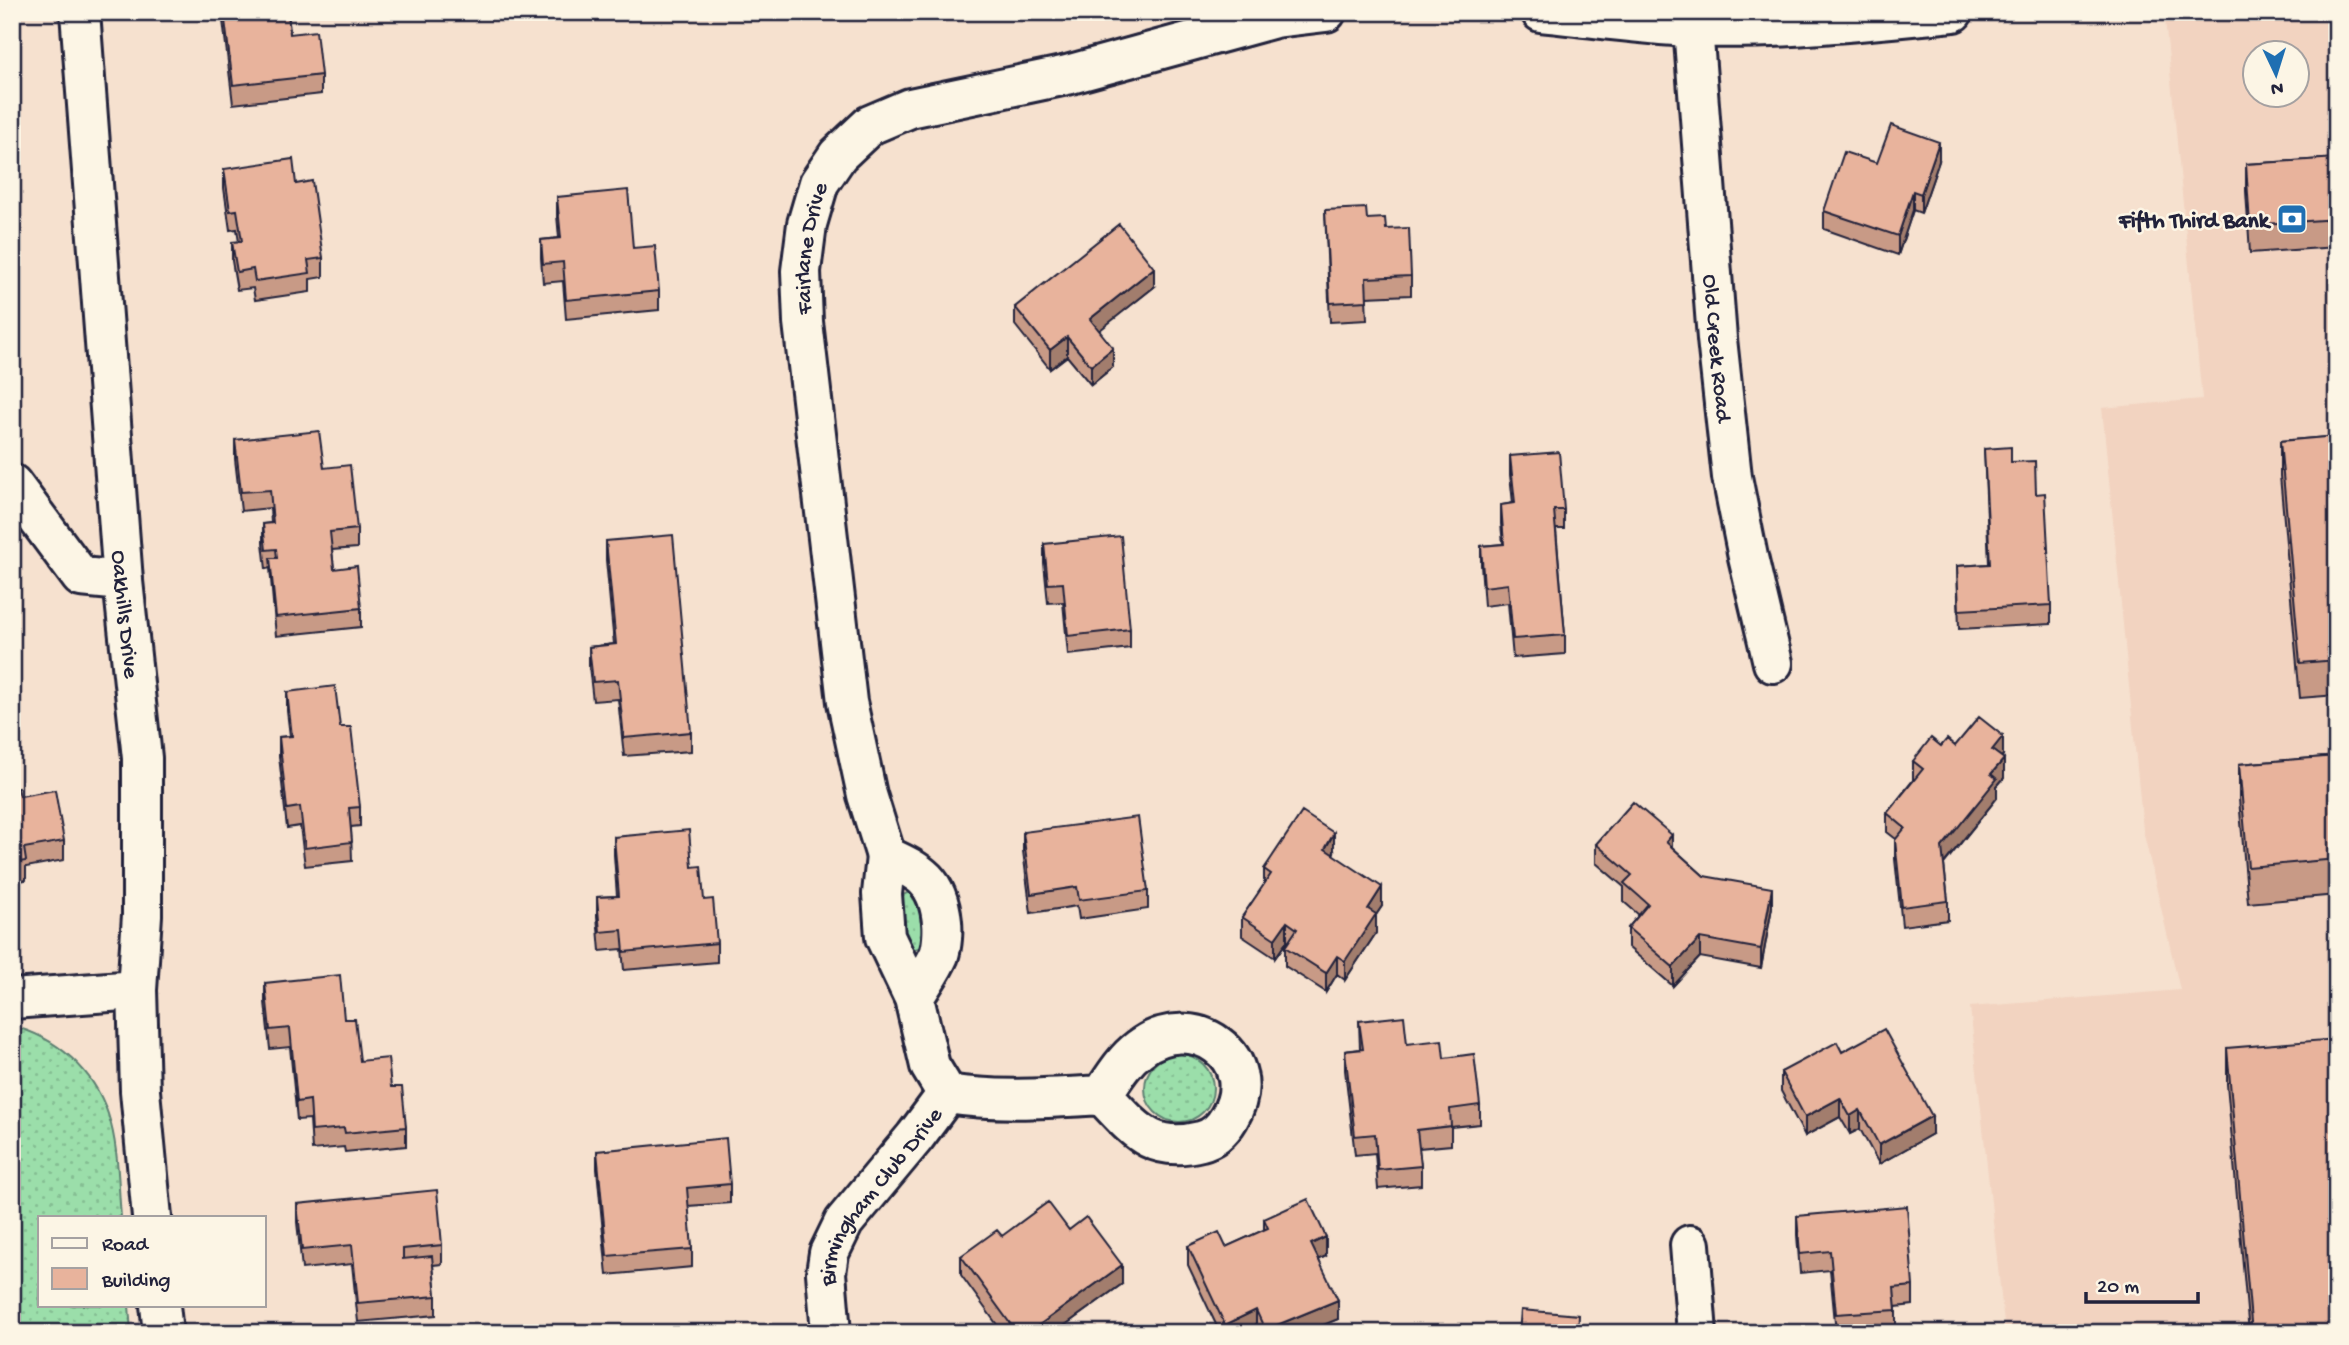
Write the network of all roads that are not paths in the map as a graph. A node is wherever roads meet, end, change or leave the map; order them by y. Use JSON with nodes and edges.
{"nodes":[{"id":1,"x":80,"y":12,"type":"edge"},
{"id":2,"x":1326,"y":12,"type":"edge"},
{"id":3,"x":1541,"y":12,"type":"edge"},
{"id":4,"x":1953,"y":12,"type":"edge"},
{"id":5,"x":1693,"y":27,"type":"junction"},
{"id":6,"x":12,"y":484,"type":"edge"},
{"id":7,"x":123,"y":581,"type":"junction"},
{"id":8,"x":1773,"y":663,"type":"dead end"},
{"id":9,"x":886,"y":856,"type":"junction"},
{"id":10,"x":137,"y":989,"type":"junction"},
{"id":11,"x":914,"y":998,"type":"junction"},
{"id":12,"x":12,"y":999,"type":"edge"},
{"id":13,"x":947,"y":1094,"type":"junction"},
{"id":14,"x":1102,"y":1095,"type":"dead end"},
{"id":15,"x":152,"y":1216,"type":"edge"},
{"id":16,"x":1690,"y":1245,"type":"dead end"},
{"id":17,"x":160,"y":1306,"type":"edge"},
{"id":18,"x":163,"y":1333,"type":"edge"},
{"id":19,"x":831,"y":1333,"type":"edge"},
{"id":20,"x":1697,"y":1333,"type":"edge"}],
"edges":[{"from":1,"to":7,"type":"street","name":"Oakhills Drive"},
{"from":2,"to":9,"type":"street","name":"Fairlane Drive"},
{"from":3,"to":5,"type":"street"},
{"from":4,"to":5,"type":"street"},
{"from":5,"to":8,"type":"street","name":"Old Creek Road"},
{"from":6,"to":7,"type":"street"},
{"from":7,"to":10,"type":"street","name":"Oakhills Drive"},
{"from":9,"to":11,"type":"street","name":"Fairlane Drive"},
{"from":9,"to":11,"type":"street"},
{"from":10,"to":12,"type":"street"},
{"from":10,"to":15,"type":"street","name":"Oakhills Drive"},
{"from":11,"to":13,"type":"street","name":"Fairlane Drive"},
{"from":13,"to":14,"type":"street","name":"Birmingham Club Drive"},
{"from":13,"to":19,"type":"street","name":"Birmingham Club Drive"},
{"from":16,"to":20,"type":"street"},
{"from":17,"to":18,"type":"street"}]}
